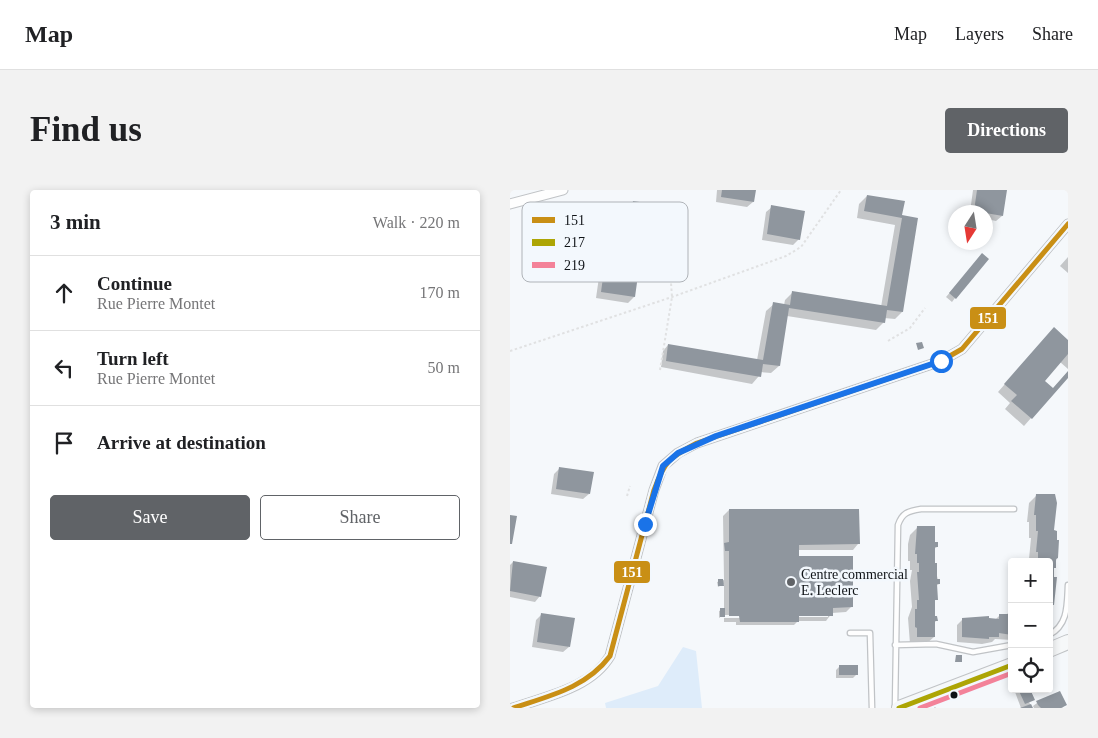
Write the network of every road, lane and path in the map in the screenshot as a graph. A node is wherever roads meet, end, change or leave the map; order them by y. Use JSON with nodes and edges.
{"nodes":[{"id":1,"x":563,"y":190,"type":"edge"},
{"id":2,"x":841,"y":190,"type":"edge"},
{"id":3,"x":510,"y":204,"type":"edge"},
{"id":4,"x":1068,"y":224,"type":"edge"},
{"id":5,"x":671,"y":282,"type":"edge"},
{"id":6,"x":672,"y":297,"type":"junction"},
{"id":7,"x":925,"y":308,"type":"dead end"},
{"id":8,"x":888,"y":341,"type":"dead end"},
{"id":9,"x":510,"y":351,"type":"edge"},
{"id":10,"x":660,"y":370,"type":"dead end"},
{"id":11,"x":630,"y":486,"type":"dead end"},
{"id":12,"x":627,"y":496,"type":"dead end"},
{"id":13,"x":1014,"y":509,"type":"dead end"},
{"id":14,"x":1068,"y":585,"type":"edge"},
{"id":15,"x":850,"y":633,"type":"dead end"},
{"id":16,"x":1053,"y":633,"type":"edge"},
{"id":17,"x":1068,"y":642,"type":"edge"},
{"id":18,"x":895,"y":645,"type":"junction"},
{"id":19,"x":1008,"y":646,"type":"edge"},
{"id":20,"x":1053,"y":648,"type":"edge"},
{"id":21,"x":1008,"y":667,"type":"edge"},
{"id":22,"x":929,"y":703,"type":"edge"},
{"id":23,"x":513,"y":708,"type":"edge"},
{"id":24,"x":872,"y":708,"type":"edge"},
{"id":25,"x":897,"y":708,"type":"edge"}],
"edges":[{"from":1,"to":3,"type":"street"},
{"from":2,"to":6,"type":"path"},
{"from":4,"to":23,"type":"street"},
{"from":5,"to":6,"type":"path"},
{"from":6,"to":9,"type":"path"},
{"from":6,"to":10,"type":"path"},
{"from":7,"to":8,"type":"path"},
{"from":11,"to":12,"type":"path"},
{"from":13,"to":18,"type":"lane"},
{"from":14,"to":16,"type":"lane"},
{"from":15,"to":24,"type":"lane"},
{"from":17,"to":20,"type":"main road"},
{"from":18,"to":19,"type":"lane"},
{"from":18,"to":25,"type":"lane"},
{"from":21,"to":22,"type":"main road"},
{"from":22,"to":25,"type":"main road"}]}
